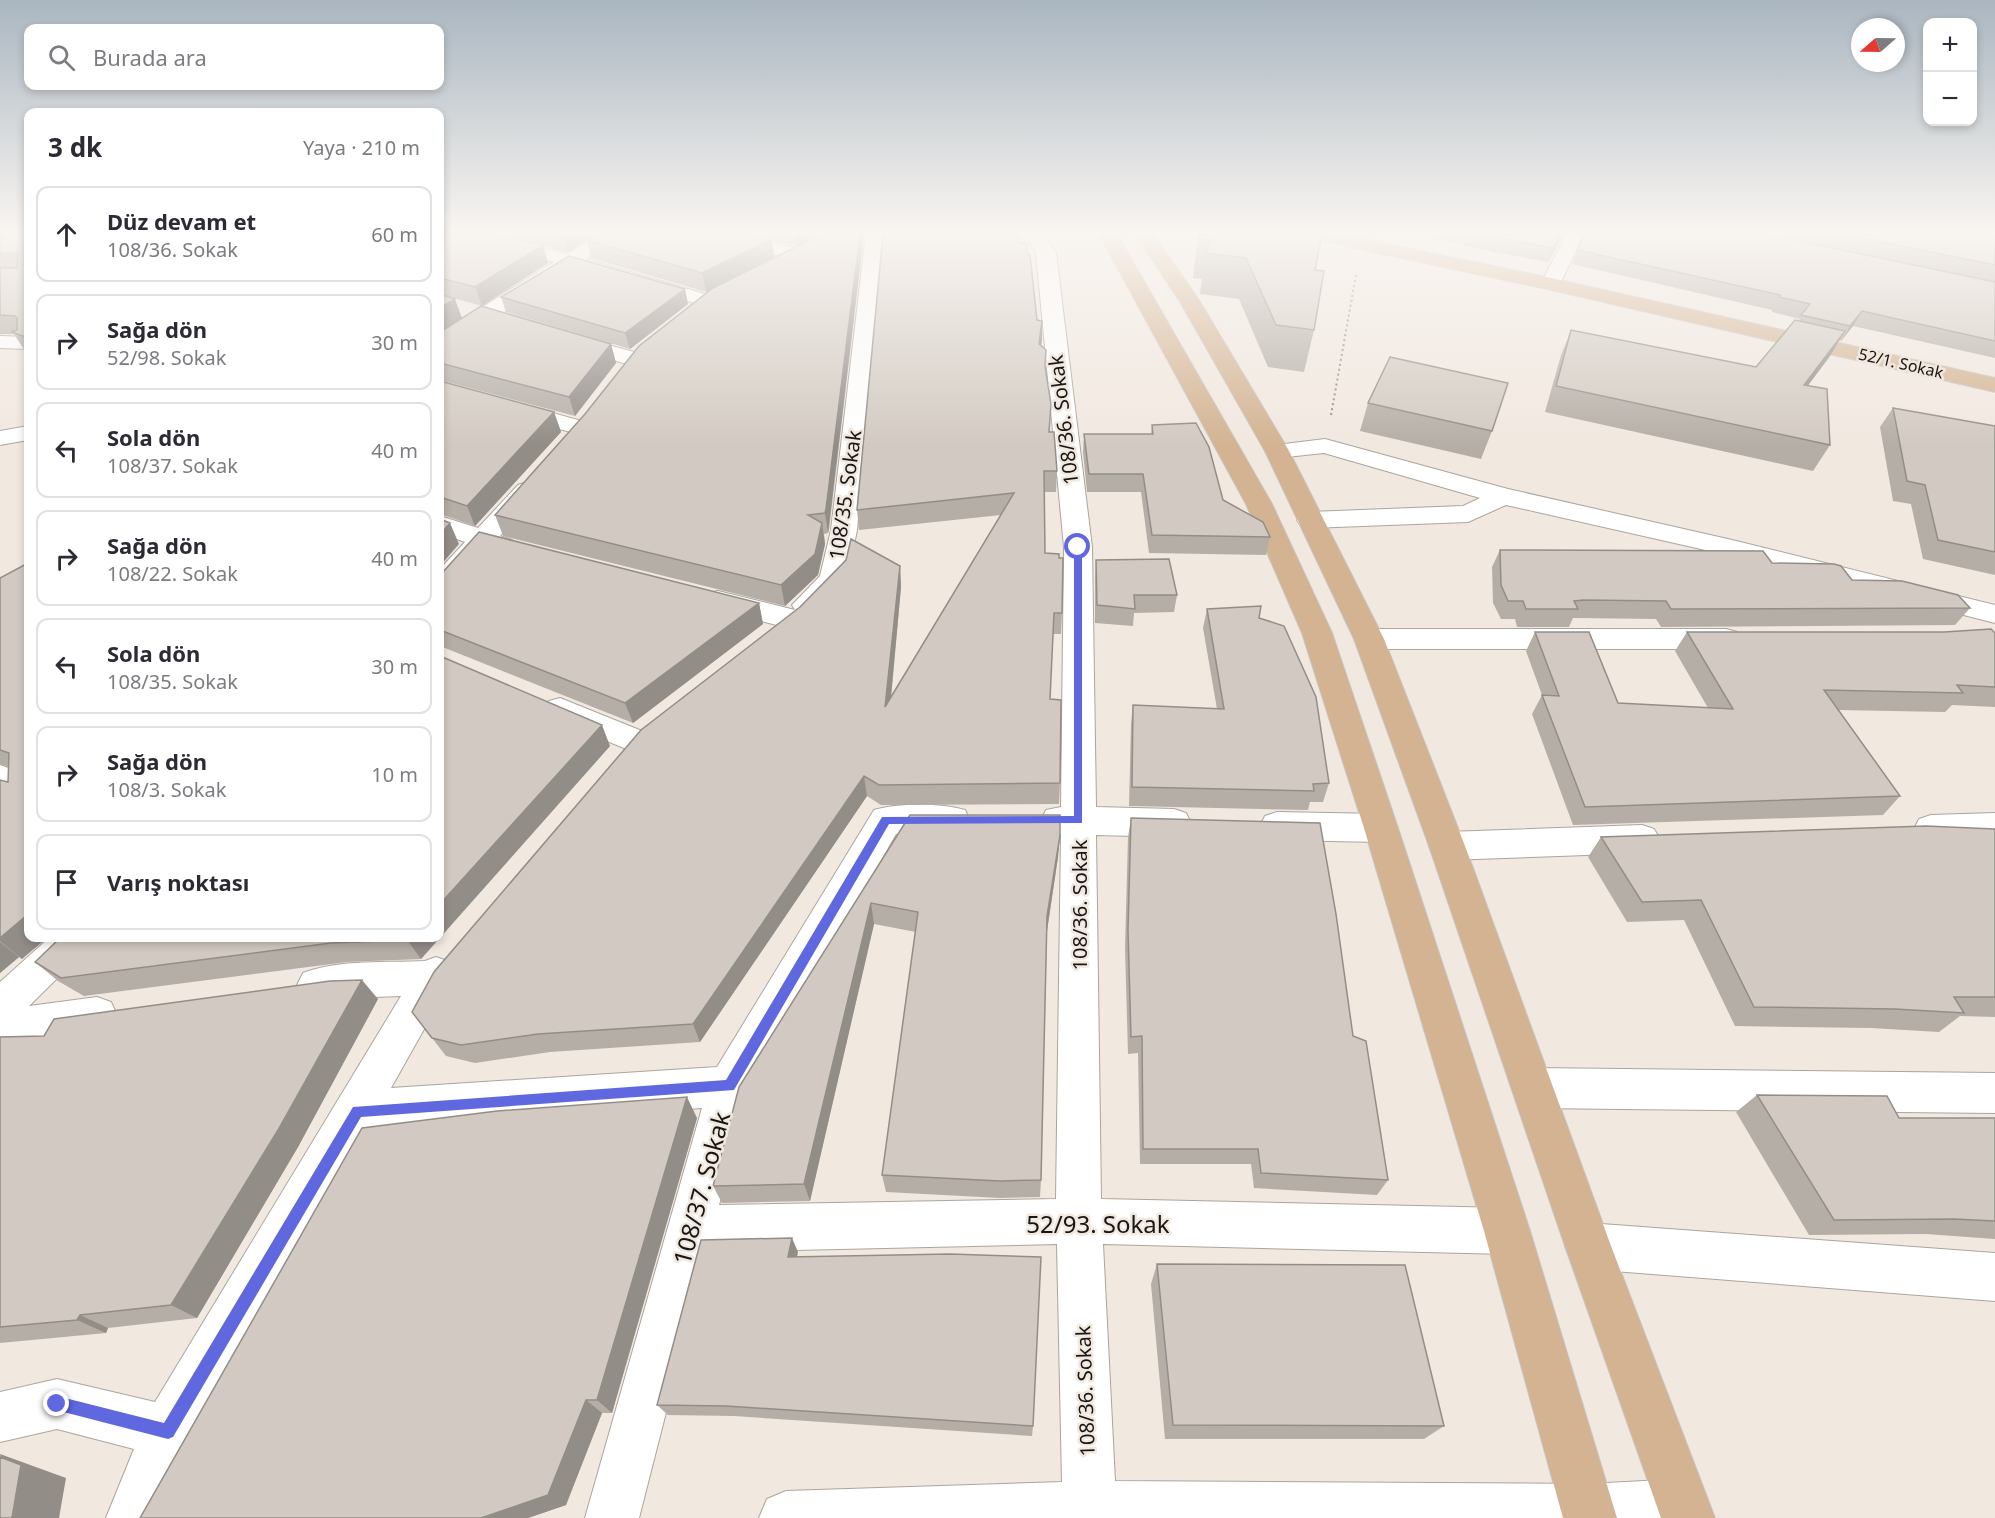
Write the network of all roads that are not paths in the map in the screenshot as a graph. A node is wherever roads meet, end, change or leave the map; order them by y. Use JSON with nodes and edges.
{"nodes":[{"id":1,"x":501,"y":305,"type":"edge"},
{"id":2,"x":705,"y":305,"type":"edge"},
{"id":3,"x":868,"y":305,"type":"edge"},
{"id":4,"x":1052,"y":305,"type":"edge"},
{"id":5,"x":1148,"y":305,"type":"edge"},
{"id":6,"x":1192,"y":305,"type":"edge"},
{"id":7,"x":1643,"y":305,"type":"edge"},
{"id":8,"x":461,"y":309,"type":"edge"},
{"id":9,"x":690,"y":315,"type":"edge"},
{"id":10,"x":483,"y":316,"type":"junction"},
{"id":11,"x":505,"y":322,"type":"edge"},
{"id":12,"x":548,"y":335,"type":"edge"},
{"id":13,"x":444,"y":340,"type":"edge"},
{"id":14,"x":0,"y":342,"type":"edge"},
{"id":15,"x":24,"y":343,"type":"edge"},
{"id":16,"x":653,"y":345,"type":"edge"},
{"id":17,"x":1995,"y":385,"type":"edge"},
{"id":18,"x":444,"y":390,"type":"edge"},
{"id":19,"x":24,"y":423,"type":"edge"},
{"id":20,"x":581,"y":428,"type":"edge"},
{"id":21,"x":13,"y":436,"type":"edge"},
{"id":22,"x":1277,"y":451,"type":"junction"},
{"id":23,"x":543,"y":471,"type":"edge"},
{"id":24,"x":1503,"y":496,"type":"junction"},
{"id":25,"x":1310,"y":520,"type":"junction"},
{"id":26,"x":444,"y":526,"type":"edge"},
{"id":27,"x":482,"y":541,"type":"junction"},
{"id":28,"x":528,"y":552,"type":"edge"},
{"id":29,"x":444,"y":582,"type":"edge"},
{"id":30,"x":689,"y":593,"type":"edge"},
{"id":31,"x":1995,"y":614,"type":"edge"},
{"id":32,"x":792,"y":618,"type":"junction"},
{"id":33,"x":1369,"y":639,"type":"junction"},
{"id":34,"x":1749,"y":639,"type":"edge"},
{"id":35,"x":755,"y":647,"type":"edge"},
{"id":36,"x":538,"y":699,"type":"edge"},
{"id":37,"x":663,"y":719,"type":"edge"},
{"id":38,"x":0,"y":777,"type":"edge"},
{"id":39,"x":24,"y":786,"type":"edge"},
{"id":40,"x":988,"y":820,"type":"edge"},
{"id":41,"x":1022,"y":820,"type":"edge"},
{"id":42,"x":1079,"y":820,"type":"junction"},
{"id":43,"x":1207,"y":824,"type":"edge"},
{"id":44,"x":1241,"y":825,"type":"edge"},
{"id":45,"x":1995,"y":827,"type":"edge"},
{"id":46,"x":1381,"y":828,"type":"junction"},
{"id":47,"x":1900,"y":830,"type":"edge"},
{"id":48,"x":1673,"y":838,"type":"edge"},
{"id":49,"x":1447,"y":846,"type":"junction"},
{"id":50,"x":70,"y":942,"type":"edge"},
{"id":51,"x":278,"y":991,"type":"edge"},
{"id":52,"x":0,"y":1008,"type":"edge"},
{"id":53,"x":127,"y":1011,"type":"edge"},
{"id":54,"x":0,"y":1028,"type":"edge"},
{"id":55,"x":729,"y":1086,"type":"junction"},
{"id":56,"x":1533,"y":1088,"type":"junction"},
{"id":57,"x":1995,"y":1093,"type":"edge"},
{"id":58,"x":357,"y":1112,"type":"junction"},
{"id":59,"x":1079,"y":1221,"type":"junction"},
{"id":60,"x":690,"y":1229,"type":"junction"},
{"id":61,"x":1507,"y":1231,"type":"junction"},
{"id":62,"x":1588,"y":1246,"type":"junction"},
{"id":63,"x":1995,"y":1277,"type":"edge"},
{"id":64,"x":0,"y":1416,"type":"edge"},
{"id":65,"x":168,"y":1431,"type":"junction"},
{"id":66,"x":1685,"y":1512,"type":"edge"},
{"id":67,"x":1089,"y":1513,"type":"edge"},
{"id":68,"x":1346,"y":1514,"type":"edge"},
{"id":69,"x":1589,"y":1515,"type":"edge"},
{"id":70,"x":133,"y":1518,"type":"edge"},
{"id":71,"x":612,"y":1518,"type":"edge"},
{"id":72,"x":786,"y":1518,"type":"edge"}],
"edges":[{"from":1,"to":10,"type":"street"},
{"from":2,"to":9,"type":"street"},
{"from":3,"to":32,"type":"street","name":"108/35. Sokak"},
{"from":4,"to":42,"type":"street","name":"108/36. Sokak"},
{"from":5,"to":46,"type":"main road"},
{"from":6,"to":22,"type":"main road"},
{"from":7,"to":17,"type":"main road","name":"52/1. Sokak"},
{"from":8,"to":10,"type":"street"},
{"from":10,"to":11,"type":"street"},
{"from":10,"to":13,"type":"street"},
{"from":12,"to":16,"type":"street"},
{"from":14,"to":15,"type":"street"},
{"from":18,"to":20,"type":"street"},
{"from":19,"to":21,"type":"street"},
{"from":22,"to":24,"type":"street"},
{"from":22,"to":25,"type":"main road"},
{"from":23,"to":27,"type":"street"},
{"from":24,"to":25,"type":"street"},
{"from":24,"to":31,"type":"street"},
{"from":25,"to":33,"type":"main road"},
{"from":26,"to":27,"type":"street"},
{"from":27,"to":28,"type":"street"},
{"from":27,"to":29,"type":"street"},
{"from":30,"to":32,"type":"street"},
{"from":32,"to":35,"type":"street","name":"108/35. Sokak"},
{"from":33,"to":34,"type":"street"},
{"from":33,"to":49,"type":"main road"},
{"from":36,"to":37,"type":"street"},
{"from":38,"to":39,"type":"street"},
{"from":40,"to":55,"type":"street","name":"108/37. Sokak"},
{"from":41,"to":42,"type":"street"},
{"from":42,"to":43,"type":"street"},
{"from":42,"to":59,"type":"street","name":"108/36. Sokak"},
{"from":44,"to":46,"type":"street"},
{"from":45,"to":47,"type":"street"},
{"from":46,"to":61,"type":"main road"},
{"from":48,"to":49,"type":"street"},
{"from":49,"to":56,"type":"main road"},
{"from":50,"to":52,"type":"street"},
{"from":51,"to":58,"type":"street"},
{"from":53,"to":54,"type":"street"},
{"from":55,"to":58,"type":"street"},
{"from":55,"to":60,"type":"street","name":"108/37. Sokak"},
{"from":56,"to":57,"type":"street"},
{"from":56,"to":62,"type":"main road"},
{"from":58,"to":65,"type":"street"},
{"from":59,"to":60,"type":"street","name":"52/93. Sokak"},
{"from":59,"to":61,"type":"street","name":"52/93. Sokak"},
{"from":59,"to":67,"type":"street","name":"108/36. Sokak"},
{"from":60,"to":71,"type":"street","name":"108/37. Sokak"},
{"from":61,"to":69,"type":"main road"},
{"from":62,"to":63,"type":"street"},
{"from":62,"to":66,"type":"main road"},
{"from":64,"to":65,"type":"street"},
{"from":65,"to":70,"type":"street"},
{"from":66,"to":69,"type":"street"},
{"from":67,"to":68,"type":"street"},
{"from":67,"to":72,"type":"street"},
{"from":68,"to":69,"type":"street"}]}
